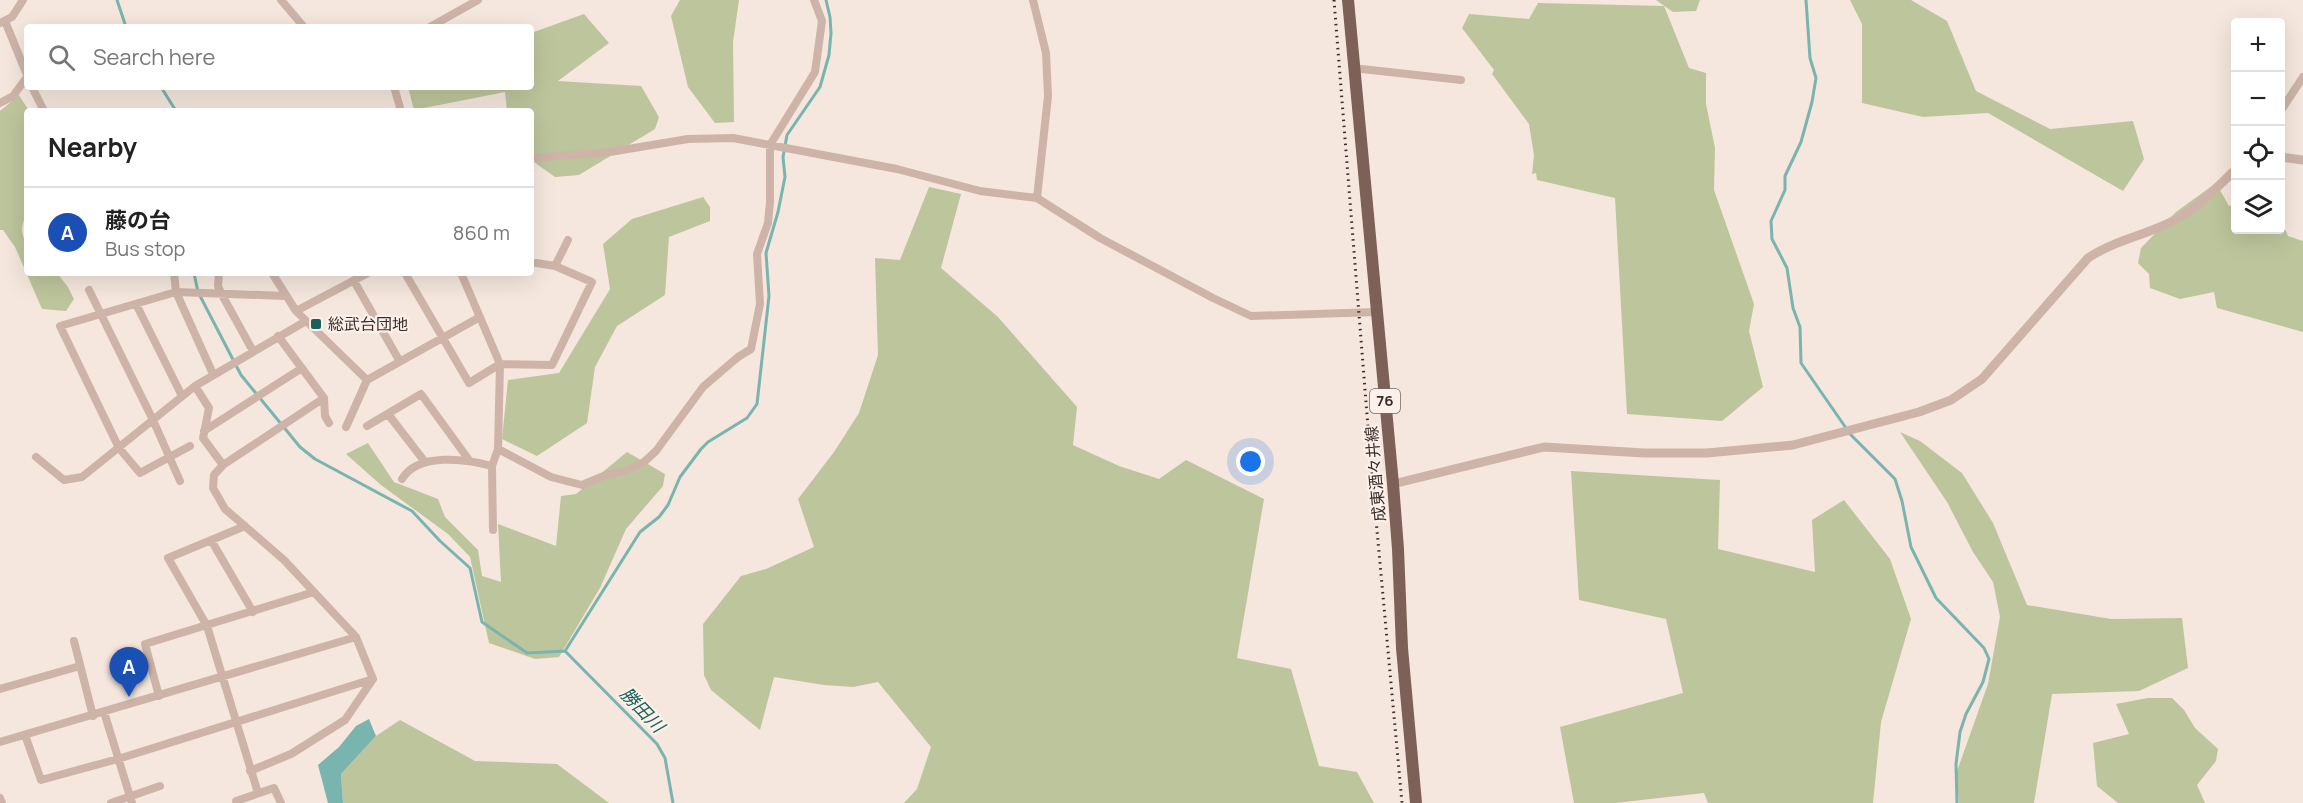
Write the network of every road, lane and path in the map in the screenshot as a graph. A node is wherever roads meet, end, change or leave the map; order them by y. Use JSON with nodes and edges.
{"nodes":[{"id":1,"x":23,"y":0,"type":"edge"},
{"id":2,"x":281,"y":0,"type":"edge"},
{"id":3,"x":478,"y":0,"type":"edge"},
{"id":4,"x":814,"y":0,"type":"edge"},
{"id":5,"x":1034,"y":0,"type":"edge"},
{"id":6,"x":1348,"y":0,"type":"edge"},
{"id":7,"x":2,"y":22,"type":"edge"},
{"id":8,"x":301,"y":24,"type":"edge"},
{"id":9,"x":435,"y":24,"type":"edge"},
{"id":10,"x":1353,"y":68,"type":"junction"},
{"id":11,"x":24,"y":70,"type":"edge"},
{"id":12,"x":2303,"y":77,"type":"edge"},
{"id":13,"x":24,"y":80,"type":"edge"},
{"id":14,"x":1461,"y":80,"type":"dead end"},
{"id":15,"x":34,"y":90,"type":"edge"},
{"id":16,"x":395,"y":90,"type":"edge"},
{"id":17,"x":0,"y":103,"type":"edge"},
{"id":18,"x":2285,"y":104,"type":"edge"},
{"id":19,"x":42,"y":108,"type":"edge"},
{"id":20,"x":400,"y":108,"type":"edge"},
{"id":21,"x":770,"y":145,"type":"junction"},
{"id":22,"x":534,"y":158,"type":"edge"},
{"id":23,"x":2285,"y":158,"type":"edge"},
{"id":24,"x":2303,"y":160,"type":"edge"},
{"id":25,"x":2231,"y":173,"type":"edge"},
{"id":26,"x":1037,"y":198,"type":"junction"},
{"id":27,"x":568,"y":240,"type":"dead end"},
{"id":28,"x":536,"y":263,"type":"dead end"},
{"id":29,"x":555,"y":266,"type":"junction"},
{"id":30,"x":174,"y":276,"type":"edge"},
{"id":31,"x":219,"y":276,"type":"edge"},
{"id":32,"x":274,"y":276,"type":"edge"},
{"id":33,"x":363,"y":276,"type":"edge"},
{"id":34,"x":407,"y":276,"type":"edge"},
{"id":35,"x":462,"y":276,"type":"edge"},
{"id":36,"x":354,"y":281,"type":"junction"},
{"id":37,"x":89,"y":290,"type":"dead end"},
{"id":38,"x":176,"y":292,"type":"junction"},
{"id":39,"x":221,"y":293,"type":"junction"},
{"id":40,"x":285,"y":296,"type":"junction"},
{"id":41,"x":136,"y":304,"type":"junction"},
{"id":42,"x":296,"y":310,"type":"junction"},
{"id":43,"x":1376,"y":312,"type":"junction"},
{"id":44,"x":99,"y":313,"type":"junction"},
{"id":45,"x":480,"y":317,"type":"junction"},
{"id":46,"x":306,"y":321,"type":"junction"},
{"id":47,"x":278,"y":336,"type":"junction"},
{"id":48,"x":442,"y":337,"type":"junction"},
{"id":49,"x":252,"y":351,"type":"junction"},
{"id":50,"x":399,"y":360,"type":"junction"},
{"id":51,"x":500,"y":364,"type":"junction"},
{"id":52,"x":302,"y":368,"type":"junction"},
{"id":53,"x":213,"y":374,"type":"junction"},
{"id":54,"x":366,"y":380,"type":"junction"},
{"id":55,"x":195,"y":386,"type":"junction"},
{"id":56,"x":182,"y":396,"type":"junction"},
{"id":57,"x":324,"y":398,"type":"junction"},
{"id":58,"x":388,"y":414,"type":"junction"},
{"id":59,"x":153,"y":420,"type":"junction"},
{"id":60,"x":329,"y":423,"type":"dead end"},
{"id":61,"x":368,"y":426,"type":"dead end"},
{"id":62,"x":346,"y":427,"type":"dead end"},
{"id":63,"x":204,"y":431,"type":"junction"},
{"id":64,"x":190,"y":446,"type":"dead end"},
{"id":65,"x":119,"y":448,"type":"junction"},
{"id":66,"x":498,"y":449,"type":"junction"},
{"id":67,"x":36,"y":457,"type":"dead end"},
{"id":68,"x":170,"y":457,"type":"junction"},
{"id":69,"x":469,"y":460,"type":"junction"},
{"id":70,"x":425,"y":462,"type":"junction"},
{"id":71,"x":223,"y":465,"type":"junction"},
{"id":72,"x":492,"y":466,"type":"junction"},
{"id":73,"x":402,"y":479,"type":"dead end"},
{"id":74,"x":180,"y":481,"type":"dead end"},
{"id":75,"x":1393,"y":484,"type":"junction"},
{"id":76,"x":245,"y":526,"type":"junction"},
{"id":77,"x":493,"y":530,"type":"dead end"},
{"id":78,"x":211,"y":540,"type":"junction"},
{"id":79,"x":314,"y":592,"type":"junction"},
{"id":80,"x":253,"y":612,"type":"junction"},
{"id":81,"x":207,"y":626,"type":"junction"},
{"id":82,"x":357,"y":637,"type":"junction"},
{"id":83,"x":74,"y":641,"type":"dead end"},
{"id":84,"x":80,"y":666,"type":"junction"},
{"id":85,"x":222,"y":677,"type":"junction"},
{"id":86,"x":373,"y":679,"type":"junction"},
{"id":87,"x":0,"y":689,"type":"edge"},
{"id":88,"x":159,"y":696,"type":"junction"},
{"id":89,"x":104,"y":712,"type":"junction"},
{"id":90,"x":93,"y":716,"type":"junction"},
{"id":91,"x":235,"y":721,"type":"junction"},
{"id":92,"x":25,"y":735,"type":"junction"},
{"id":93,"x":0,"y":742,"type":"edge"},
{"id":94,"x":118,"y":759,"type":"junction"},
{"id":95,"x":250,"y":771,"type":"junction"},
{"id":96,"x":160,"y":786,"type":"dead end"},
{"id":97,"x":258,"y":793,"type":"junction"},
{"id":98,"x":0,"y":798,"type":"edge"},
{"id":99,"x":131,"y":800,"type":"edge"},
{"id":100,"x":2,"y":803,"type":"edge"},
{"id":101,"x":111,"y":803,"type":"edge"},
{"id":102,"x":237,"y":803,"type":"edge"},
{"id":103,"x":281,"y":803,"type":"edge"},
{"id":104,"x":1416,"y":803,"type":"edge"}],
"edges":[{"from":1,"to":7,"type":"street"},
{"from":2,"to":8,"type":"street"},
{"from":3,"to":9,"type":"street"},
{"from":4,"to":21,"type":"street"},
{"from":5,"to":26,"type":"street"},
{"from":6,"to":10,"type":"main road","name":"成東酒々井線","number":"76"},
{"from":7,"to":11,"type":"street"},
{"from":10,"to":14,"type":"street"},
{"from":10,"to":43,"type":"main road","name":"成東酒々井線","number":"76"},
{"from":12,"to":18,"type":"street"},
{"from":13,"to":17,"type":"street"},
{"from":15,"to":19,"type":"street"},
{"from":16,"to":20,"type":"street"},
{"from":21,"to":22,"type":"street"},
{"from":21,"to":26,"type":"street"},
{"from":21,"to":66,"type":"street"},
{"from":23,"to":24,"type":"street"},
{"from":25,"to":75,"type":"street"},
{"from":26,"to":43,"type":"street"},
{"from":27,"to":29,"type":"street"},
{"from":28,"to":29,"type":"street"},
{"from":29,"to":51,"type":"street"},
{"from":30,"to":38,"type":"street"},
{"from":31,"to":39,"type":"street"},
{"from":32,"to":40,"type":"street"},
{"from":33,"to":36,"type":"street"},
{"from":34,"to":48,"type":"street"},
{"from":35,"to":45,"type":"street"},
{"from":36,"to":42,"type":"street"},
{"from":36,"to":50,"type":"street"},
{"from":37,"to":44,"type":"street"},
{"from":38,"to":39,"type":"street"},
{"from":38,"to":41,"type":"street"},
{"from":38,"to":53,"type":"street"},
{"from":39,"to":40,"type":"street"},
{"from":39,"to":49,"type":"street"},
{"from":40,"to":42,"type":"street"},
{"from":41,"to":44,"type":"street"},
{"from":41,"to":56,"type":"street"},
{"from":42,"to":46,"type":"street"},
{"from":43,"to":75,"type":"main road","name":"成東酒々井線","number":"76"},
{"from":44,"to":59,"type":"street"},
{"from":44,"to":65,"type":"street"},
{"from":45,"to":48,"type":"street"},
{"from":45,"to":51,"type":"street"},
{"from":46,"to":47,"type":"street"},
{"from":46,"to":54,"type":"street"},
{"from":47,"to":49,"type":"street"},
{"from":47,"to":52,"type":"street"},
{"from":48,"to":50,"type":"street"},
{"from":48,"to":51,"type":"street"},
{"from":49,"to":53,"type":"street"},
{"from":50,"to":54,"type":"street"},
{"from":51,"to":66,"type":"street"},
{"from":52,"to":57,"type":"street"},
{"from":52,"to":63,"type":"street"},
{"from":53,"to":55,"type":"street"},
{"from":54,"to":62,"type":"street"},
{"from":55,"to":56,"type":"street"},
{"from":55,"to":63,"type":"street"},
{"from":56,"to":59,"type":"street"},
{"from":57,"to":60,"type":"street"},
{"from":57,"to":71,"type":"street"},
{"from":58,"to":61,"type":"street"},
{"from":58,"to":69,"type":"street"},
{"from":58,"to":70,"type":"street"},
{"from":59,"to":65,"type":"street"},
{"from":59,"to":68,"type":"street"},
{"from":63,"to":71,"type":"street"},
{"from":64,"to":68,"type":"street"},
{"from":65,"to":67,"type":"street"},
{"from":65,"to":68,"type":"street"},
{"from":66,"to":72,"type":"street"},
{"from":68,"to":74,"type":"street"},
{"from":69,"to":70,"type":"street"},
{"from":69,"to":72,"type":"street"},
{"from":70,"to":73,"type":"street"},
{"from":71,"to":76,"type":"street"},
{"from":72,"to":77,"type":"street"},
{"from":75,"to":104,"type":"main road","name":"成東酒々井線","number":"76"},
{"from":76,"to":78,"type":"street"},
{"from":76,"to":79,"type":"street"},
{"from":78,"to":80,"type":"street"},
{"from":78,"to":81,"type":"street"},
{"from":79,"to":80,"type":"street"},
{"from":79,"to":82,"type":"street"},
{"from":80,"to":81,"type":"street"},
{"from":81,"to":85,"type":"street"},
{"from":81,"to":88,"type":"street"},
{"from":82,"to":85,"type":"street"},
{"from":82,"to":86,"type":"street"},
{"from":83,"to":84,"type":"street"},
{"from":84,"to":87,"type":"street"},
{"from":84,"to":90,"type":"street"},
{"from":85,"to":88,"type":"street"},
{"from":85,"to":91,"type":"street"},
{"from":86,"to":91,"type":"street"},
{"from":86,"to":95,"type":"street"},
{"from":88,"to":89,"type":"street"},
{"from":89,"to":90,"type":"street"},
{"from":89,"to":94,"type":"street"},
{"from":90,"to":92,"type":"street"},
{"from":91,"to":94,"type":"street"},
{"from":91,"to":95,"type":"street"},
{"from":92,"to":93,"type":"street"},
{"from":92,"to":94,"type":"street"},
{"from":94,"to":99,"type":"street"},
{"from":95,"to":97,"type":"street"},
{"from":96,"to":99,"type":"street"},
{"from":97,"to":102,"type":"street"},
{"from":97,"to":103,"type":"street"},
{"from":98,"to":100,"type":"street"},
{"from":99,"to":101,"type":"street"}]}
